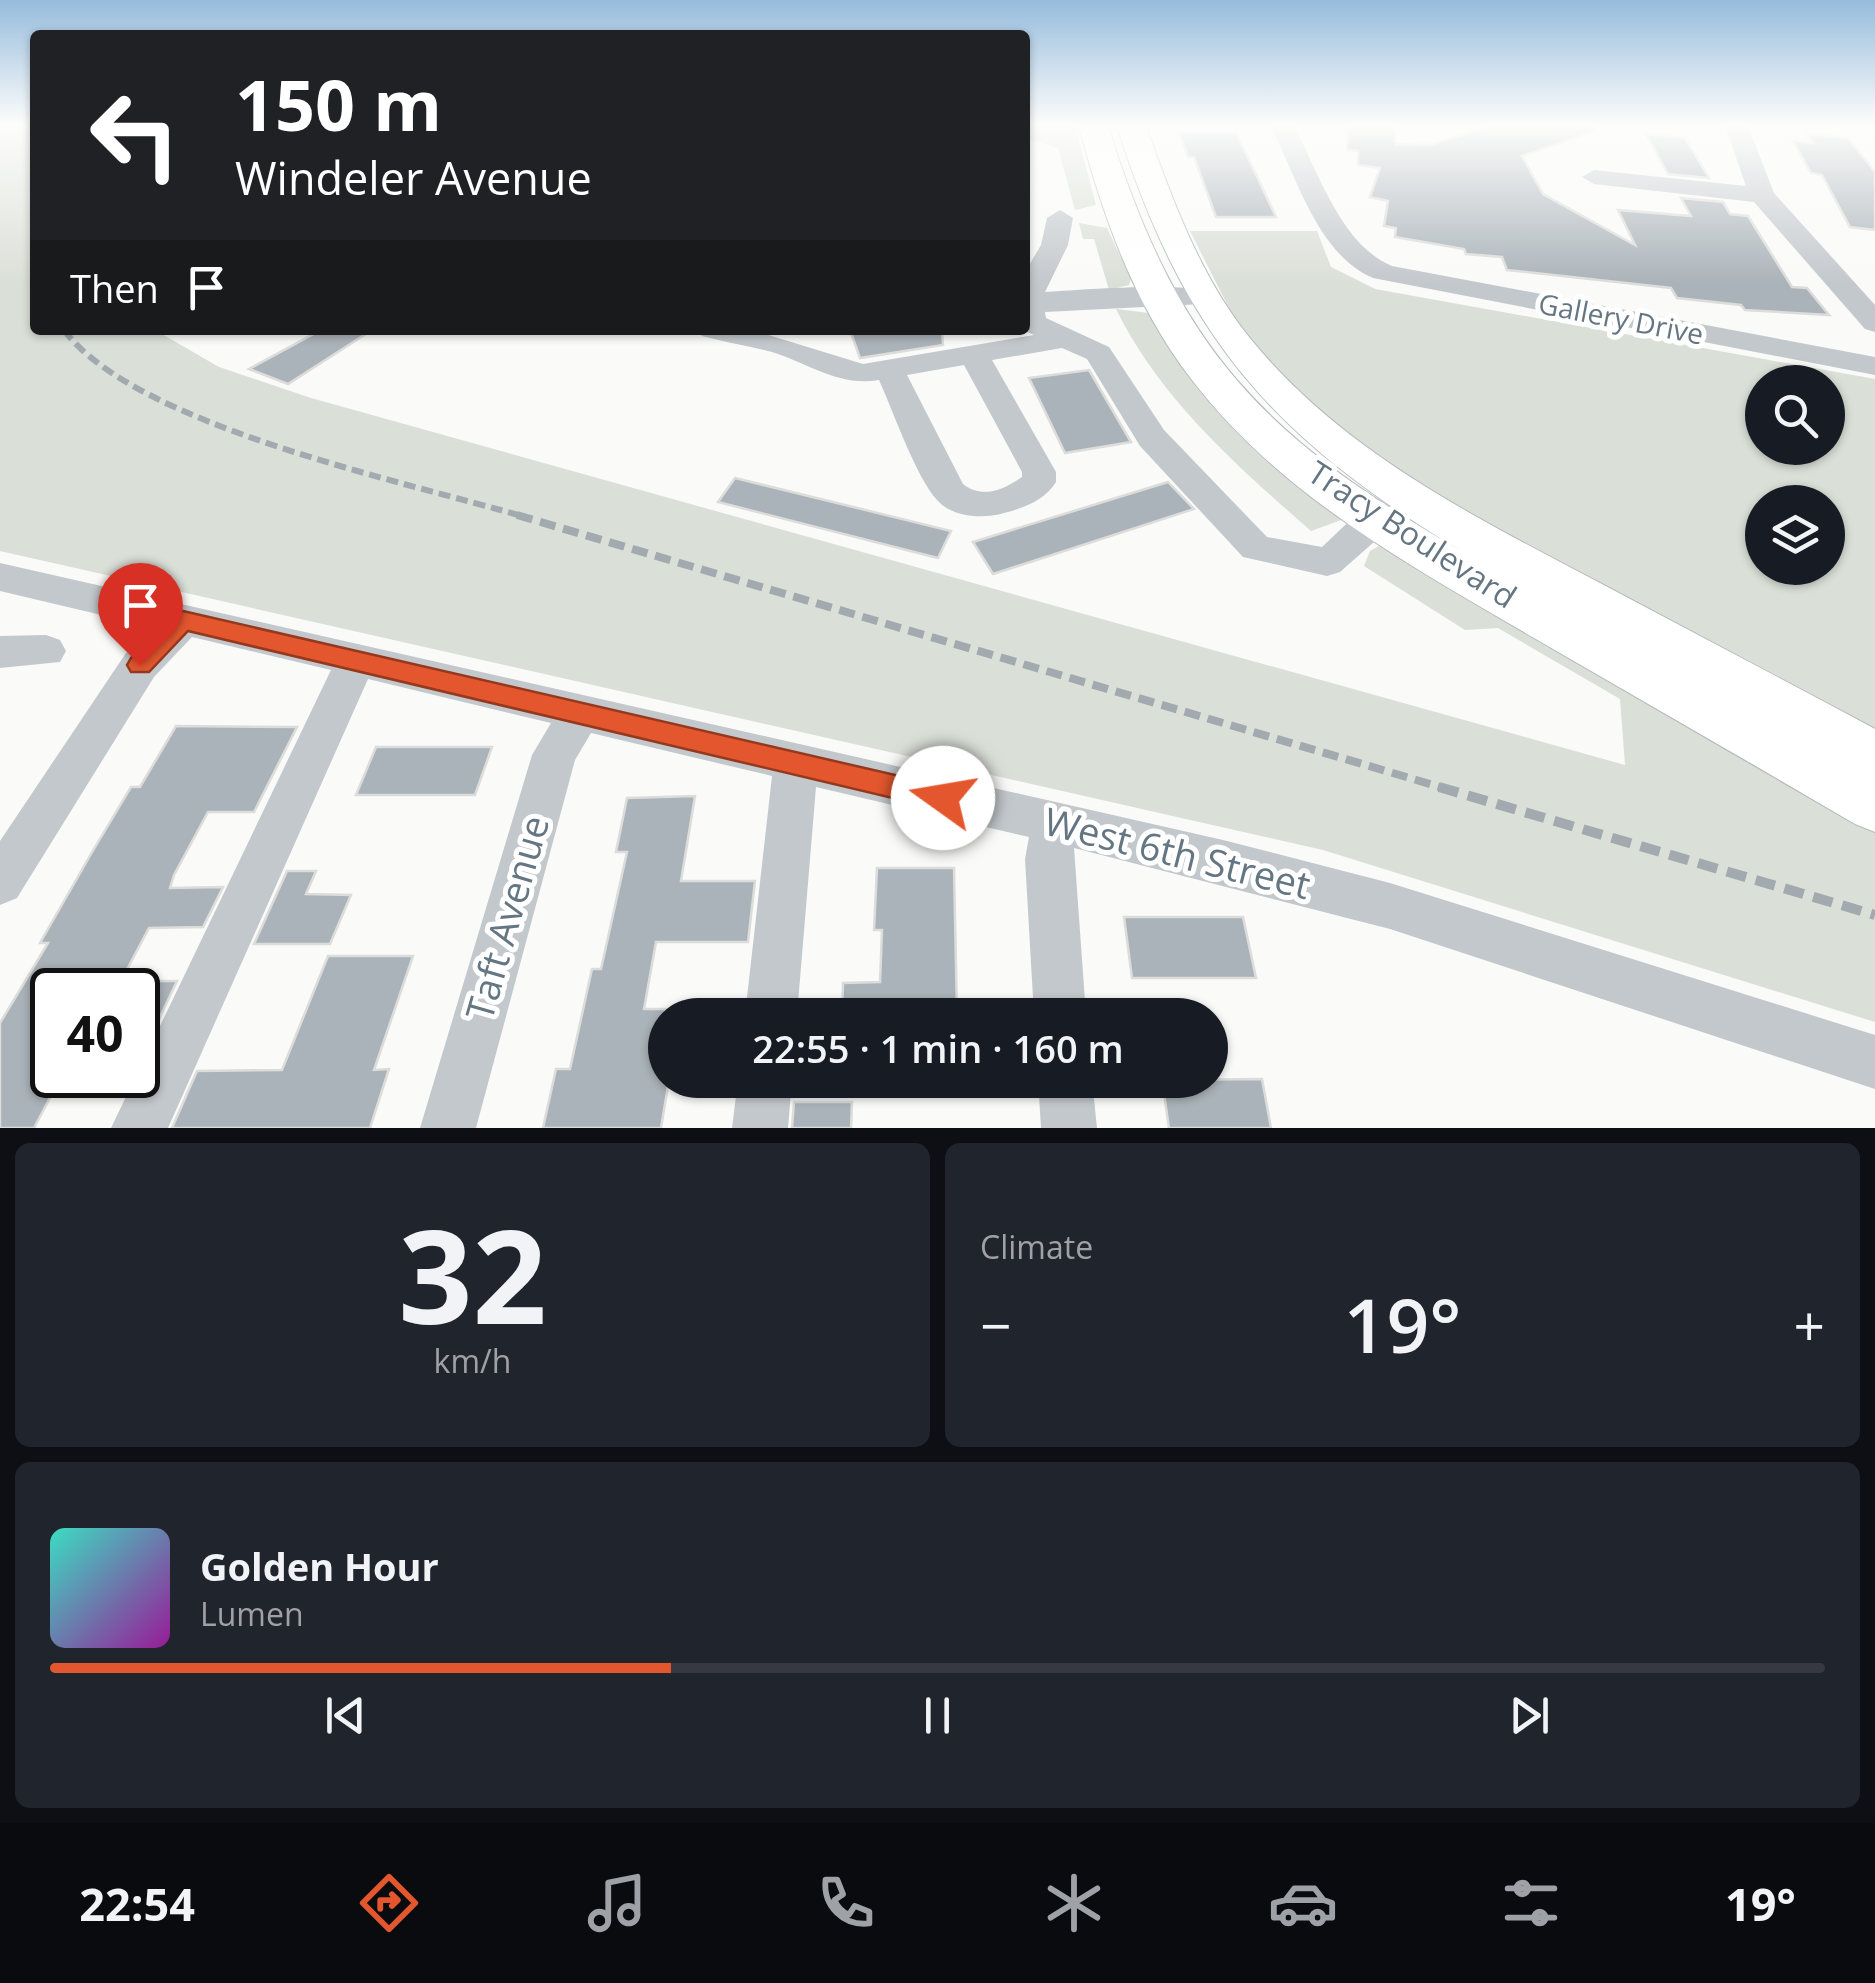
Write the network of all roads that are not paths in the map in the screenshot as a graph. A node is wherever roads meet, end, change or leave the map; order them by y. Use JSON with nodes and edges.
{"nodes":[{"id":1,"x":1108,"y":179,"type":"edge"},
{"id":2,"x":1149,"y":179,"type":"edge"},
{"id":3,"x":1309,"y":179,"type":"edge"},
{"id":4,"x":1609,"y":179,"type":"edge"},
{"id":5,"x":1756,"y":179,"type":"edge"},
{"id":6,"x":1762,"y":195,"type":"junction"},
{"id":7,"x":1060,"y":218,"type":"dead end"},
{"id":8,"x":1030,"y":289,"type":"edge"},
{"id":9,"x":1180,"y":297,"type":"junction"},
{"id":10,"x":1030,"y":302,"type":"edge"},
{"id":11,"x":1030,"y":315,"type":"edge"},
{"id":12,"x":1875,"y":323,"type":"edge"},
{"id":13,"x":734,"y":335,"type":"edge"},
{"id":14,"x":1062,"y":340,"type":"junction"},
{"id":15,"x":974,"y":356,"type":"junction"},
{"id":16,"x":1875,"y":366,"type":"edge"},
{"id":17,"x":890,"y":371,"type":"junction"},
{"id":18,"x":1391,"y":507,"type":"junction"},
{"id":19,"x":0,"y":577,"type":"edge"},
{"id":20,"x":183,"y":620,"type":"junction"},
{"id":21,"x":46,"y":651,"type":"dead end"},
{"id":22,"x":0,"y":652,"type":"edge"},
{"id":23,"x":356,"y":660,"type":"junction"},
{"id":24,"x":580,"y":714,"type":"junction"},
{"id":25,"x":1875,"y":757,"type":"edge"},
{"id":26,"x":796,"y":763,"type":"junction"},
{"id":27,"x":1875,"y":806,"type":"edge"},
{"id":28,"x":1054,"y":824,"type":"junction"},
{"id":29,"x":0,"y":882,"type":"edge"},
{"id":30,"x":773,"y":998,"type":"edge"},
{"id":31,"x":1059,"y":998,"type":"edge"},
{"id":32,"x":1875,"y":1062,"type":"edge"},
{"id":33,"x":763,"y":1098,"type":"edge"},
{"id":34,"x":1066,"y":1098,"type":"edge"},
{"id":35,"x":138,"y":1128,"type":"edge"},
{"id":36,"x":448,"y":1128,"type":"edge"},
{"id":37,"x":760,"y":1128,"type":"edge"},
{"id":38,"x":1069,"y":1128,"type":"edge"}],
"edges":[{"from":1,"to":9,"type":"main road","name":"Tracy Boulevard"},
{"from":2,"to":9,"type":"main road","name":"Tracy Boulevard"},
{"from":3,"to":16,"type":"street","name":"Gallery Drive"},
{"from":4,"to":6,"type":"street"},
{"from":5,"to":6,"type":"street"},
{"from":6,"to":12,"type":"street"},
{"from":7,"to":8,"type":"street"},
{"from":9,"to":10,"type":"street"},
{"from":9,"to":18,"type":"main road","name":"Tracy Boulevard"},
{"from":11,"to":14,"type":"street"},
{"from":13,"to":17,"type":"street"},
{"from":14,"to":15,"type":"street"},
{"from":14,"to":18,"type":"street"},
{"from":15,"to":17,"type":"street"},
{"from":15,"to":17,"type":"street"},
{"from":18,"to":25,"type":"main road","name":"Tracy Boulevard"},
{"from":18,"to":27,"type":"main road","name":"Tracy Boulevard"},
{"from":19,"to":20,"type":"street","name":"West 6th Street"},
{"from":20,"to":23,"type":"street","name":"West 6th Street"},
{"from":20,"to":29,"type":"street"},
{"from":21,"to":22,"type":"street"},
{"from":23,"to":24,"type":"street","name":"West 6th Street"},
{"from":23,"to":35,"type":"street"},
{"from":24,"to":26,"type":"street","name":"West 6th Street"},
{"from":24,"to":36,"type":"street","name":"Taft Avenue"},
{"from":26,"to":28,"type":"street","name":"West 6th Street"},
{"from":26,"to":30,"type":"street"},
{"from":28,"to":31,"type":"street"},
{"from":28,"to":32,"type":"street","name":"West 6th Street"},
{"from":33,"to":37,"type":"street"},
{"from":34,"to":38,"type":"street"}]}
